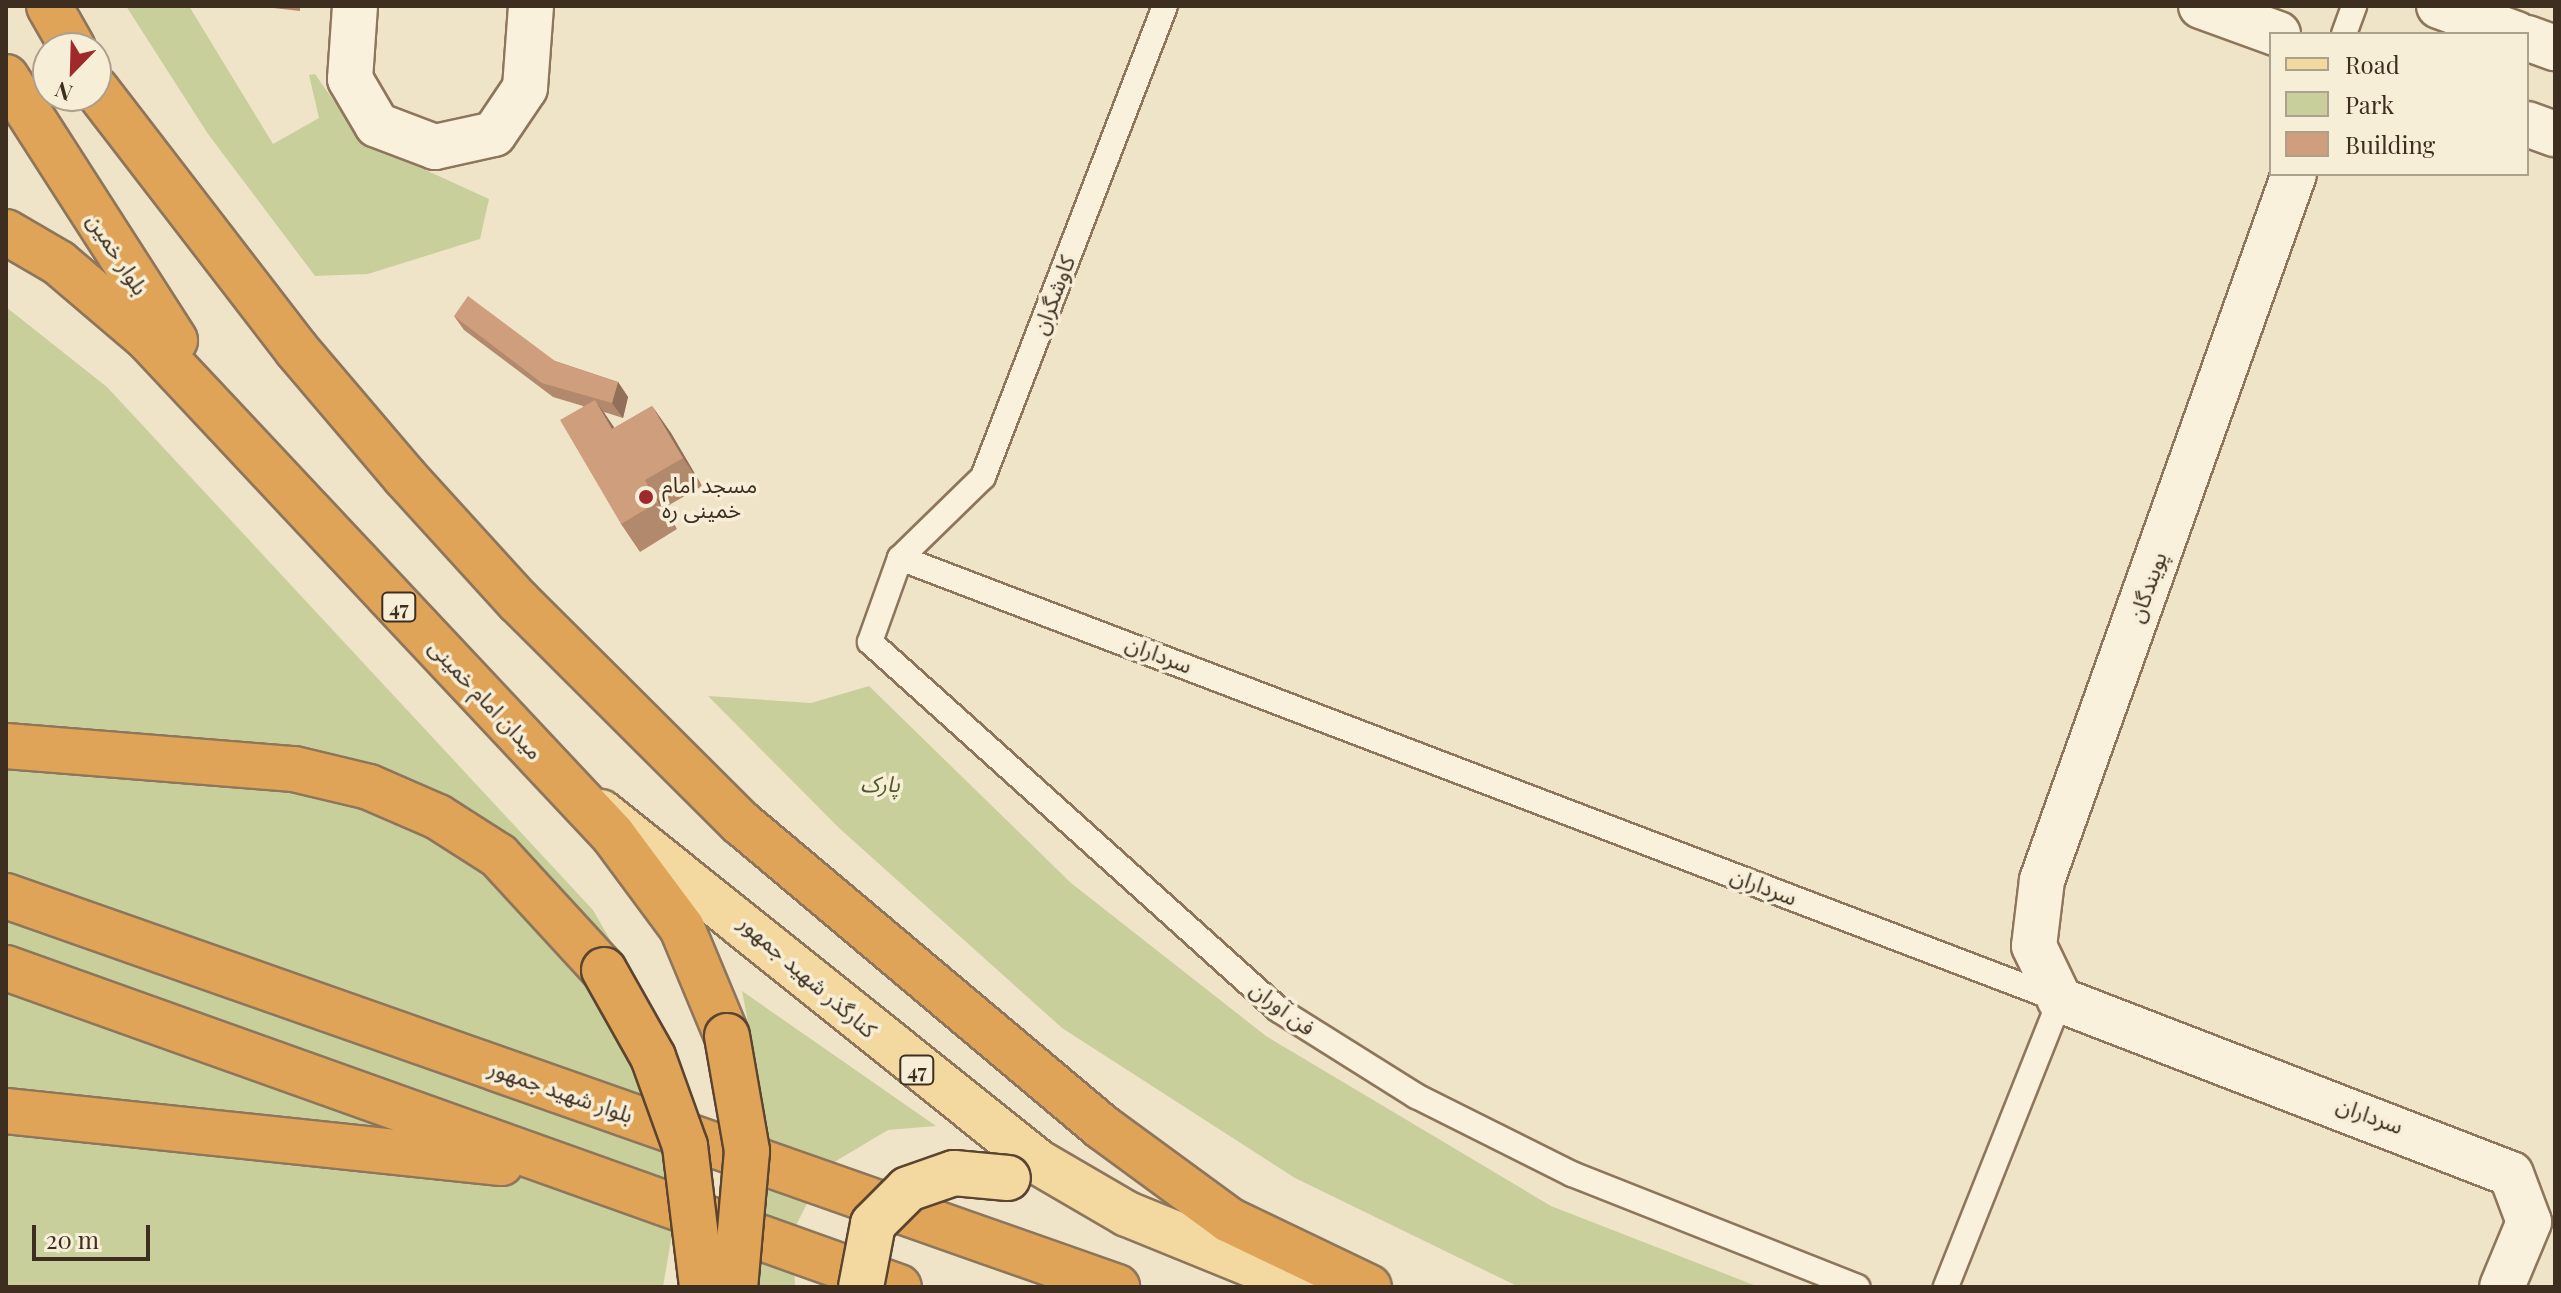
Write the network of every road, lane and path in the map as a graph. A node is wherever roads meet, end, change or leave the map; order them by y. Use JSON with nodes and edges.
{"nodes":[{"id":1,"x":49,"y":6,"type":"edge"},
{"id":2,"x":355,"y":6,"type":"edge"},
{"id":3,"x":531,"y":6,"type":"edge"},
{"id":4,"x":1165,"y":6,"type":"edge"},
{"id":5,"x":2201,"y":6,"type":"edge"},
{"id":6,"x":2354,"y":6,"type":"edge"},
{"id":7,"x":2439,"y":6,"type":"edge"},
{"id":8,"x":64,"y":32,"type":"edge"},
{"id":9,"x":2272,"y":32,"type":"edge"},
{"id":10,"x":2345,"y":32,"type":"edge"},
{"id":11,"x":2510,"y":32,"type":"edge"},
{"id":12,"x":2529,"y":39,"type":"edge"},
{"id":13,"x":2555,"y":48,"type":"edge"},
{"id":14,"x":6,"y":50,"type":"edge"},
{"id":15,"x":11,"y":88,"type":"edge"},
{"id":16,"x":112,"y":110,"type":"edge"},
{"id":17,"x":2529,"y":125,"type":"edge"},
{"id":18,"x":2555,"y":134,"type":"edge"},
{"id":19,"x":2293,"y":176,"type":"edge"},
{"id":20,"x":6,"y":232,"type":"edge"},
{"id":21,"x":233,"y":429,"type":"junction"},
{"id":22,"x":900,"y":558,"type":"junction"},
{"id":23,"x":6,"y":746,"type":"edge"},
{"id":24,"x":568,"y":787,"type":"junction"},
{"id":25,"x":6,"y":896,"type":"edge"},
{"id":26,"x":6,"y":968,"type":"edge"},
{"id":27,"x":2060,"y":1000,"type":"junction"},
{"id":28,"x":6,"y":1111,"type":"edge"},
{"id":29,"x":571,"y":1170,"type":"junction"},
{"id":30,"x":1127,"y":1214,"type":"junction"},
{"id":31,"x":702,"y":1287,"type":"edge"},
{"id":32,"x":735,"y":1287,"type":"edge"},
{"id":33,"x":861,"y":1287,"type":"edge"},
{"id":34,"x":899,"y":1287,"type":"edge"},
{"id":35,"x":1117,"y":1287,"type":"edge"},
{"id":36,"x":1307,"y":1287,"type":"edge"},
{"id":37,"x":1369,"y":1287,"type":"edge"},
{"id":38,"x":1857,"y":1287,"type":"edge"},
{"id":39,"x":1946,"y":1287,"type":"edge"},
{"id":40,"x":2502,"y":1287,"type":"edge"}],
"edges":[{"from":1,"to":8,"type":"highway"},
{"from":2,"to":3,"type":"street"},
{"from":4,"to":22,"type":"lane","name":"کاوشگران"},
{"from":5,"to":9,"type":"street"},
{"from":6,"to":10,"type":"lane"},
{"from":7,"to":11,"type":"street"},
{"from":12,"to":13,"type":"street"},
{"from":14,"to":15,"type":"highway"},
{"from":15,"to":21,"type":"highway","name":"بلوار خمین","number":"47"},
{"from":16,"to":37,"type":"highway"},
{"from":17,"to":18,"type":"street"},
{"from":19,"to":27,"type":"street","name":"پویندگان"},
{"from":20,"to":21,"type":"highway","name":"میدان امام خمینی","number":"47"},
{"from":21,"to":24,"type":"highway","name":"میدان امام خمینی","number":"47"},
{"from":22,"to":27,"type":"lane","name":"سرداران"},
{"from":22,"to":38,"type":"lane","name":"فن آوران"},
{"from":23,"to":31,"type":"highway","bridge":true},
{"from":24,"to":30,"type":"main road","name":"کنارگذر شهید جمهور","number":"47"},
{"from":24,"to":32,"type":"highway","name":"میدان امام خمینی","number":"47","bridge":true},
{"from":25,"to":35,"type":"highway","name":"بلوار شهید جمهور"},
{"from":26,"to":29,"type":"highway"},
{"from":27,"to":39,"type":"lane"},
{"from":27,"to":40,"type":"street","name":"سرداران"},
{"from":28,"to":29,"type":"highway"},
{"from":29,"to":34,"type":"highway"},
{"from":30,"to":33,"type":"main road","bridge":true},
{"from":30,"to":36,"type":"main road","name":"کنارگذر شهید جمهور","number":"47"}]}
